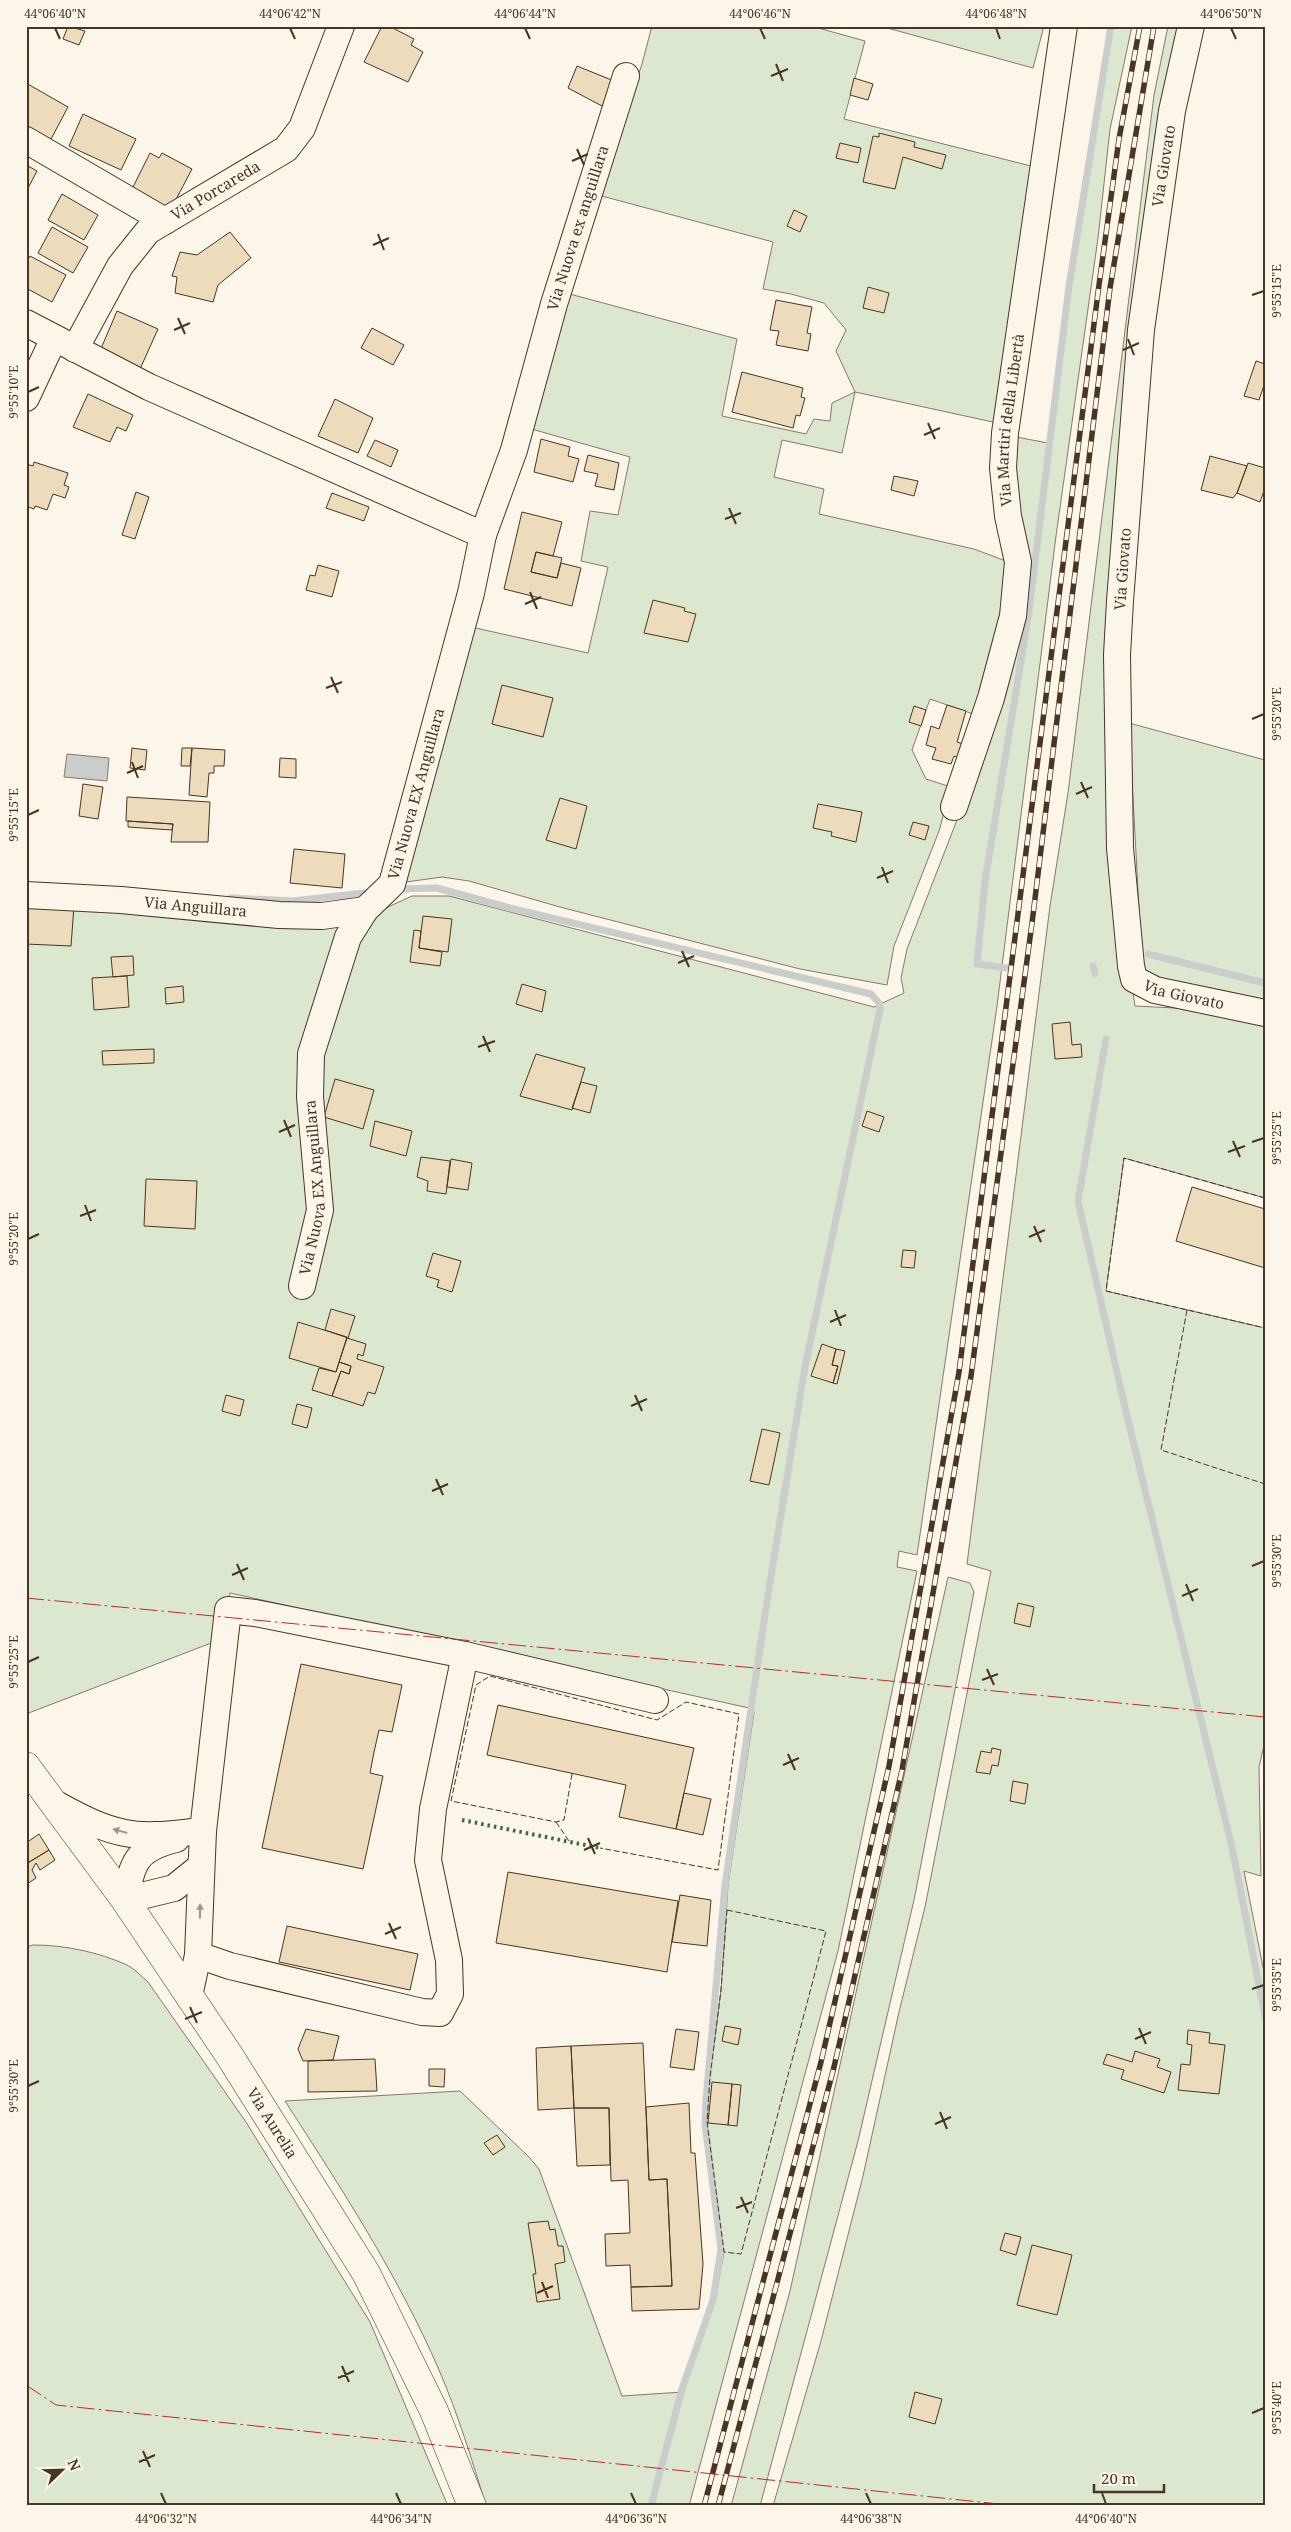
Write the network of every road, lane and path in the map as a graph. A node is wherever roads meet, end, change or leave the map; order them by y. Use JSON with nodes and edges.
{"nodes":[{"id":1,"x":341,"y":26,"type":"edge"},
{"id":2,"x":1064,"y":26,"type":"edge"},
{"id":3,"x":1191,"y":26,"type":"edge"},
{"id":4,"x":626,"y":76,"type":"dead end"},
{"id":5,"x":26,"y":140,"type":"edge"},
{"id":6,"x":165,"y":221,"type":"junction"},
{"id":7,"x":26,"y":323,"type":"edge"},
{"id":8,"x":64,"y":344,"type":"junction"},
{"id":9,"x":534,"y":382,"type":"joint"},
{"id":10,"x":26,"y":398,"type":"edge"},
{"id":11,"x":483,"y":535,"type":"junction"},
{"id":12,"x":954,"y":807,"type":"dead end"},
{"id":13,"x":26,"y":896,"type":"edge"},
{"id":14,"x":364,"y":910,"type":"junction"},
{"id":15,"x":1265,"y":1013,"type":"edge"},
{"id":16,"x":302,"y":1286,"type":"dead end"},
{"id":17,"x":465,"y":1655,"type":"junction"},
{"id":18,"x":655,"y":1700,"type":"dead end"},
{"id":19,"x":26,"y":1766,"type":"edge"},
{"id":20,"x":54,"y":1803,"type":"junction"},
{"id":21,"x":203,"y":1831,"type":"junction"},
{"id":22,"x":200,"y":1867,"type":"junction"},
{"id":23,"x":125,"y":1900,"type":"junction"},
{"id":24,"x":198,"y":1955,"type":"junction"},
{"id":25,"x":189,"y":1996,"type":"junction"},
{"id":26,"x":472,"y":2506,"type":"edge"}],
"edges":[{"from":1,"to":6,"type":"street","name":"Via Porcareda"},
{"from":2,"to":12,"type":"street","name":"Via Martiri della Libertà"},
{"from":3,"to":15,"type":"street","name":"Via Giovato"},
{"from":4,"to":9,"type":"street","name":"Via Nuova ex anguillara"},
{"from":5,"to":6,"type":"street"},
{"from":6,"to":8,"type":"street","name":"Via Porcareda"},
{"from":7,"to":8,"type":"street"},
{"from":8,"to":10,"type":"street","name":"Via Porcareda"},
{"from":8,"to":11,"type":"street"},
{"from":9,"to":11,"type":"street","name":"Via Nuova EX Anguillara"},
{"from":11,"to":14,"type":"street","name":"Via Nuova EX Anguillara"},
{"from":13,"to":14,"type":"street","name":"Via Anguillara"},
{"from":14,"to":16,"type":"street","name":"Via Nuova EX Anguillara"},
{"from":17,"to":18,"type":"street"},
{"from":17,"to":21,"type":"street"},
{"from":17,"to":24,"type":"street"},
{"from":19,"to":20,"type":"main road","name":"Via Aurelia"},
{"from":21,"to":20,"type":"street","one_way":true},
{"from":20,"to":23,"type":"main road","name":"Via Aurelia"},
{"from":21,"to":22,"type":"street"},
{"from":21,"to":23,"type":"street"},
{"from":22,"to":23,"type":"street"},
{"from":24,"to":22,"type":"street","one_way":true},
{"from":23,"to":25,"type":"main road","name":"Via Aurelia"},
{"from":24,"to":25,"type":"street"},
{"from":25,"to":26,"type":"main road","name":"Via Aurelia"}]}
